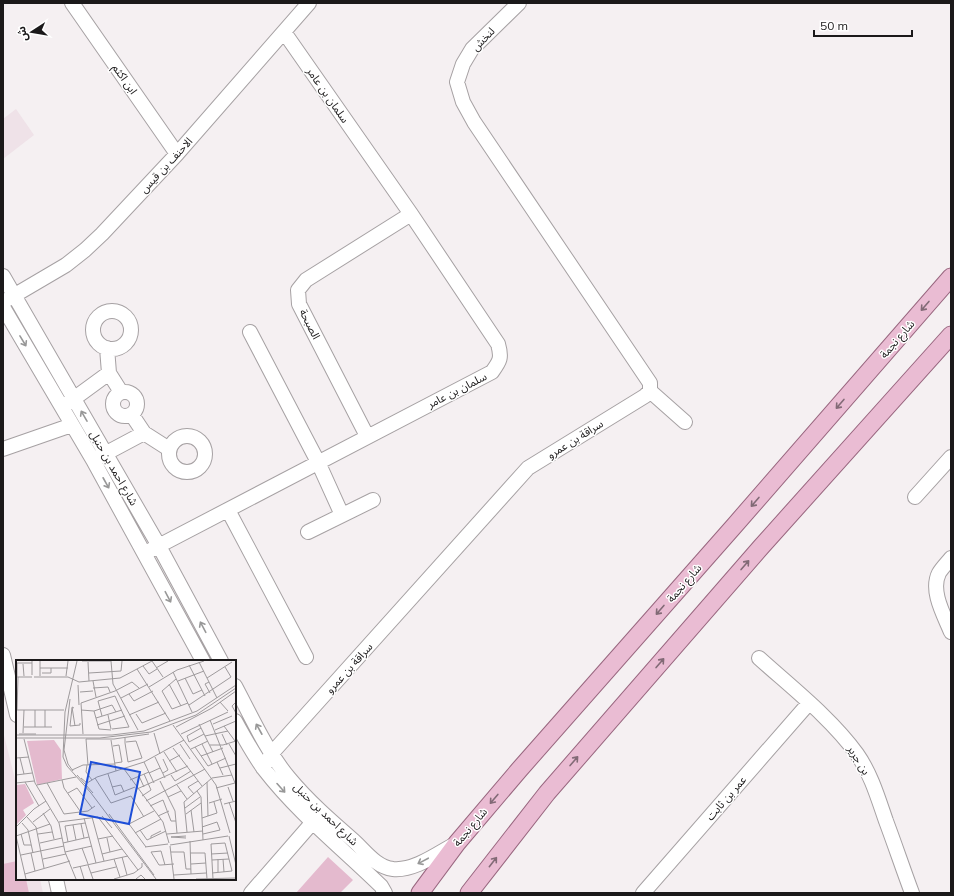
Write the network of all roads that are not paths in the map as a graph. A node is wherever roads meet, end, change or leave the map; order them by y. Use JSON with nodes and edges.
{"nodes":[{"id":1,"x":309,"y":3,"type":"edge"},
{"id":2,"x":519,"y":3,"type":"edge"},
{"id":3,"x":79,"y":5,"type":"edge"},
{"id":4,"x":284,"y":32,"type":"junction"},
{"id":5,"x":177,"y":154,"type":"junction"},
{"id":6,"x":411,"y":214,"type":"junction"},
{"id":7,"x":3,"y":276,"type":"edge"},
{"id":8,"x":951,"y":277,"type":"edge"},
{"id":9,"x":8,"y":299,"type":"edge"},
{"id":10,"x":3,"y":307,"type":"edge"},
{"id":11,"x":250,"y":332,"type":"dead end"},
{"id":12,"x":951,"y":335,"type":"edge"},
{"id":13,"x":108,"y":348,"type":"dead end"},
{"id":14,"x":109,"y":374,"type":"junction"},
{"id":15,"x":650,"y":391,"type":"junction"},
{"id":16,"x":74,"y":398,"type":"junction"},
{"id":17,"x":63,"y":407,"type":"junction"},
{"id":18,"x":685,"y":422,"type":"dead end"},
{"id":19,"x":72,"y":425,"type":"junction"},
{"id":20,"x":144,"y":433,"type":"junction"},
{"id":21,"x":367,"y":436,"type":"junction"},
{"id":22,"x":3,"y":449,"type":"edge"},
{"id":23,"x":169,"y":449,"type":"dead end"},
{"id":24,"x":106,"y":453,"type":"junction"},
{"id":25,"x":951,"y":457,"type":"edge"},
{"id":26,"x":93,"y":460,"type":"junction"},
{"id":27,"x":318,"y":462,"type":"junction"},
{"id":28,"x":916,"y":497,"type":"dead end"},
{"id":29,"x":372,"y":500,"type":"dead end"},
{"id":30,"x":228,"y":510,"type":"junction"},
{"id":31,"x":342,"y":515,"type":"junction"},
{"id":32,"x":308,"y":532,"type":"dead end"},
{"id":33,"x":159,"y":546,"type":"junction"},
{"id":34,"x":145,"y":553,"type":"junction"},
{"id":35,"x":951,"y":558,"type":"edge"},
{"id":36,"x":951,"y":632,"type":"edge"},
{"id":37,"x":3,"y":656,"type":"edge"},
{"id":38,"x":306,"y":657,"type":"dead end"},
{"id":39,"x":758,"y":658,"type":"dead end"},
{"id":40,"x":202,"y":660,"type":"edge"},
{"id":41,"x":220,"y":660,"type":"edge"},
{"id":42,"x":236,"y":688,"type":"edge"},
{"id":43,"x":809,"y":703,"type":"junction"},
{"id":44,"x":16,"y":711,"type":"edge"},
{"id":45,"x":236,"y":723,"type":"edge"},
{"id":46,"x":272,"y":753,"type":"junction"},
{"id":47,"x":264,"y":768,"type":"junction"},
{"id":48,"x":312,"y":822,"type":"junction"},
{"id":49,"x":457,"y":843,"type":"junction"},
{"id":50,"x":56,"y":880,"type":"edge"},
{"id":51,"x":59,"y":893,"type":"edge"},
{"id":52,"x":251,"y":893,"type":"edge"},
{"id":53,"x":385,"y":893,"type":"edge"},
{"id":54,"x":420,"y":893,"type":"edge"},
{"id":55,"x":469,"y":893,"type":"edge"},
{"id":56,"x":643,"y":893,"type":"edge"},
{"id":57,"x":912,"y":893,"type":"edge"}],
"edges":[{"from":1,"to":4,"type":"street","name":"الاحنف بن قيس"},
{"from":2,"to":15,"type":"street","name":"لنخش"},
{"from":3,"to":5,"type":"street","name":"ابن اكثم"},
{"from":4,"to":5,"type":"street","name":"الاحنف بن قيس"},
{"from":4,"to":6,"type":"street","name":"سلمان بن عامر"},
{"from":5,"to":9,"type":"street","name":"الاحنف بن قيس"},
{"from":6,"to":21,"type":"street","name":"الصبحة"},
{"from":6,"to":21,"type":"street","name":"سلمان بن عامر"},
{"from":7,"to":9,"type":"street","name":"شارع احمد بن حنبل"},
{"from":8,"to":49,"type":"main road","name":"شارع نجمة","one_way":true},
{"from":9,"to":16,"type":"street","name":"شارع احمد بن حنبل"},
{"from":10,"to":17,"type":"street","name":"شارع احمد بن حنبل","one_way":true},
{"from":11,"to":27,"type":"street"},
{"from":55,"to":12,"type":"main road","one_way":true},
{"from":13,"to":14,"type":"street"},
{"from":14,"to":16,"type":"street"},
{"from":14,"to":20,"type":"street"},
{"from":15,"to":18,"type":"street"},
{"from":15,"to":46,"type":"street","name":"سراقة بن عمرو"},
{"from":16,"to":17,"type":"street"},
{"from":24,"to":16,"type":"street","name":"شارع احمد بن حنبل","one_way":true},
{"from":17,"to":19,"type":"street","name":"شارع احمد بن حنبل"},
{"from":19,"to":22,"type":"street"},
{"from":19,"to":26,"type":"street","name":"شارع احمد بن حنبل"},
{"from":20,"to":23,"type":"street"},
{"from":20,"to":24,"type":"street"},
{"from":21,"to":27,"type":"street","name":"سلمان بن عامر"},
{"from":24,"to":26,"type":"street"},
{"from":24,"to":33,"type":"street","name":"شارع احمد بن حنبل"},
{"from":25,"to":28,"type":"street"},
{"from":26,"to":34,"type":"street","name":"شارع احمد بن حنبل","one_way":true},
{"from":27,"to":30,"type":"street","name":"سلمان بن عامر"},
{"from":27,"to":31,"type":"street"},
{"from":29,"to":31,"type":"street"},
{"from":30,"to":33,"type":"street","name":"سلمان بن عامر"},
{"from":30,"to":38,"type":"street"},
{"from":31,"to":32,"type":"street"},
{"from":33,"to":34,"type":"street","name":"سلمان بن عامر"},
{"from":41,"to":33,"type":"street","name":"شارع احمد بن حنبل","one_way":true},
{"from":34,"to":40,"type":"street","name":"شارع احمد بن حنبل","one_way":true},
{"from":35,"to":36,"type":"street"},
{"from":37,"to":44,"type":"street"},
{"from":39,"to":43,"type":"street","name":"بن جرير"},
{"from":46,"to":42,"type":"street","name":"شارع احمد بن حنبل","one_way":true},
{"from":43,"to":56,"type":"street","name":"عمر بن ثابت"},
{"from":43,"to":57,"type":"street","name":"بن جرير"},
{"from":45,"to":47,"type":"street","name":"شارع احمد بن حنبل"},
{"from":46,"to":47,"type":"street","name":"سراقة بن عمرو"},
{"from":49,"to":46,"type":"street","name":"شارع احمد بن حنبل","one_way":true},
{"from":47,"to":48,"type":"street","name":"شارع احمد بن حنبل","one_way":true},
{"from":48,"to":52,"type":"street"},
{"from":48,"to":53,"type":"street","name":"شارع احمد بن حنبل"},
{"from":49,"to":54,"type":"main road","name":"شارع نجمة"},
{"from":50,"to":51,"type":"street"}]}
